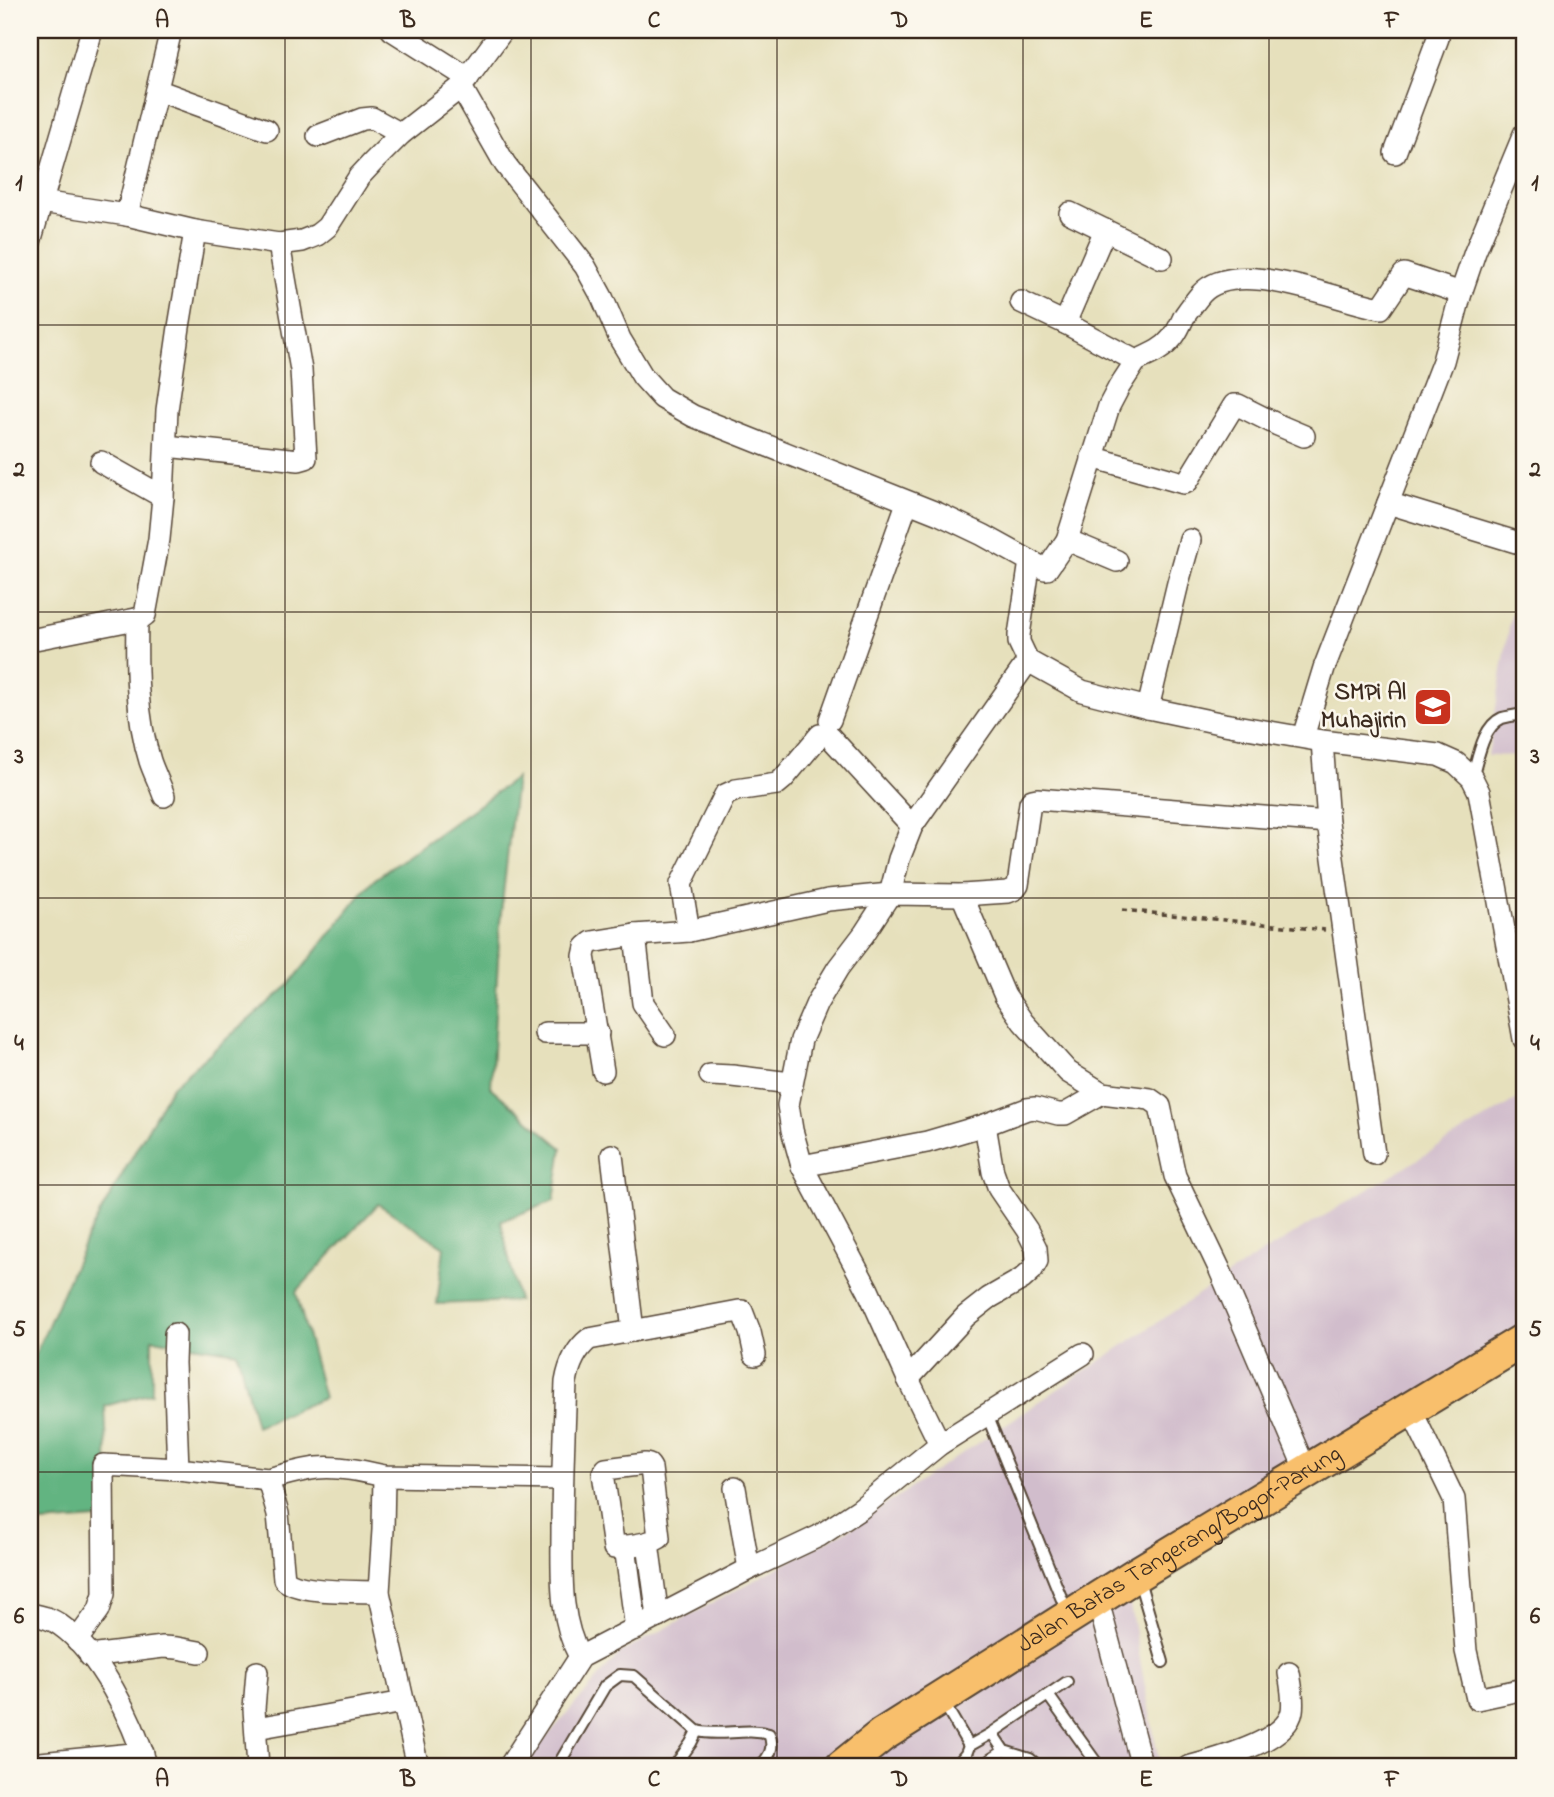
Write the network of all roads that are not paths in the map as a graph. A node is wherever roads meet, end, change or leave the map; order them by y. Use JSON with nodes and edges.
{"nodes":[{"id":1,"x":92,"y":30,"type":"edge"},
{"id":2,"x":172,"y":30,"type":"edge"},
{"id":3,"x":393,"y":30,"type":"edge"},
{"id":4,"x":503,"y":30,"type":"edge"},
{"id":5,"x":1435,"y":33,"type":"edge"},
{"id":6,"x":464,"y":83,"type":"junction"},
{"id":7,"x":158,"y":90,"type":"junction"},
{"id":8,"x":267,"y":130,"type":"dead end"},
{"id":9,"x":401,"y":134,"type":"junction"},
{"id":10,"x":1524,"y":134,"type":"edge"},
{"id":11,"x":318,"y":136,"type":"dead end"},
{"id":12,"x":1395,"y":153,"type":"dead end"},
{"id":13,"x":36,"y":200,"type":"edge"},
{"id":14,"x":1070,"y":214,"type":"dead end"},
{"id":15,"x":127,"y":215,"type":"junction"},
{"id":16,"x":1105,"y":230,"type":"junction"},
{"id":17,"x":195,"y":231,"type":"junction"},
{"id":18,"x":30,"y":242,"type":"edge"},
{"id":19,"x":279,"y":244,"type":"junction"},
{"id":20,"x":1162,"y":258,"type":"dead end"},
{"id":21,"x":1461,"y":293,"type":"junction"},
{"id":22,"x":1021,"y":302,"type":"dead end"},
{"id":23,"x":1065,"y":323,"type":"junction"},
{"id":24,"x":1136,"y":361,"type":"junction"},
{"id":25,"x":1304,"y":436,"type":"dead end"},
{"id":26,"x":166,"y":446,"type":"junction"},
{"id":27,"x":1092,"y":457,"type":"junction"},
{"id":28,"x":101,"y":462,"type":"dead end"},
{"id":29,"x":163,"y":497,"type":"junction"},
{"id":30,"x":907,"y":503,"type":"junction"},
{"id":31,"x":1388,"y":503,"type":"junction"},
{"id":32,"x":1067,"y":540,"type":"junction"},
{"id":33,"x":1191,"y":540,"type":"dead end"},
{"id":34,"x":1516,"y":542,"type":"dead end"},
{"id":35,"x":1030,"y":561,"type":"junction"},
{"id":36,"x":1117,"y":561,"type":"dead end"},
{"id":37,"x":137,"y":619,"type":"junction"},
{"id":38,"x":30,"y":640,"type":"edge"},
{"id":39,"x":1028,"y":661,"type":"junction"},
{"id":40,"x":1148,"y":708,"type":"junction"},
{"id":41,"x":1524,"y":714,"type":"edge"},
{"id":42,"x":830,"y":720,"type":"dead end"},
{"id":43,"x":1312,"y":739,"type":"junction"},
{"id":44,"x":1472,"y":778,"type":"junction"},
{"id":45,"x":164,"y":796,"type":"dead end"},
{"id":46,"x":1328,"y":822,"type":"junction"},
{"id":47,"x":912,"y":825,"type":"junction"},
{"id":48,"x":890,"y":894,"type":"junction"},
{"id":49,"x":962,"y":895,"type":"junction"},
{"id":50,"x":689,"y":931,"type":"junction"},
{"id":51,"x":635,"y":935,"type":"junction"},
{"id":52,"x":1518,"y":962,"type":"edge"},
{"id":53,"x":545,"y":1033,"type":"dead end"},
{"id":54,"x":598,"y":1033,"type":"junction"},
{"id":55,"x":665,"y":1035,"type":"dead end"},
{"id":56,"x":1524,"y":1039,"type":"edge"},
{"id":57,"x":603,"y":1071,"type":"dead end"},
{"id":58,"x":710,"y":1075,"type":"dead end"},
{"id":59,"x":791,"y":1083,"type":"junction"},
{"id":60,"x":1102,"y":1093,"type":"junction"},
{"id":61,"x":985,"y":1125,"type":"junction"},
{"id":62,"x":1374,"y":1154,"type":"dead end"},
{"id":63,"x":612,"y":1155,"type":"dead end"},
{"id":64,"x":802,"y":1166,"type":"junction"},
{"id":65,"x":633,"y":1331,"type":"junction"},
{"id":66,"x":175,"y":1334,"type":"dead end"},
{"id":67,"x":1524,"y":1340,"type":"edge"},
{"id":68,"x":1083,"y":1354,"type":"dead end"},
{"id":69,"x":755,"y":1355,"type":"dead end"},
{"id":70,"x":908,"y":1379,"type":"junction"},
{"id":71,"x":1410,"y":1408,"type":"junction"},
{"id":72,"x":986,"y":1415,"type":"junction"},
{"id":73,"x":940,"y":1444,"type":"junction"},
{"id":74,"x":178,"y":1469,"type":"junction"},
{"id":75,"x":1306,"y":1471,"type":"junction"},
{"id":76,"x":384,"y":1476,"type":"junction"},
{"id":77,"x":268,"y":1479,"type":"junction"},
{"id":78,"x":562,"y":1479,"type":"junction"},
{"id":79,"x":734,"y":1488,"type":"dead end"},
{"id":80,"x":648,"y":1543,"type":"junction"},
{"id":81,"x":625,"y":1546,"type":"junction"},
{"id":82,"x":749,"y":1569,"type":"junction"},
{"id":83,"x":1137,"y":1574,"type":"junction"},
{"id":84,"x":379,"y":1592,"type":"junction"},
{"id":85,"x":1083,"y":1609,"type":"junction"},
{"id":86,"x":30,"y":1614,"type":"edge"},
{"id":87,"x":658,"y":1617,"type":"junction"},
{"id":88,"x":636,"y":1629,"type":"junction"},
{"id":89,"x":83,"y":1648,"type":"junction"},
{"id":90,"x":199,"y":1652,"type":"dead end"},
{"id":91,"x":580,"y":1657,"type":"junction"},
{"id":92,"x":1163,"y":1662,"type":"dead end"},
{"id":93,"x":257,"y":1672,"type":"dead end"},
{"id":94,"x":1289,"y":1672,"type":"dead end"},
{"id":95,"x":1067,"y":1682,"type":"dead end"},
{"id":96,"x":1524,"y":1689,"type":"edge"},
{"id":97,"x":1048,"y":1695,"type":"junction"},
{"id":98,"x":941,"y":1698,"type":"junction"},
{"id":99,"x":404,"y":1702,"type":"junction"},
{"id":100,"x":256,"y":1728,"type":"junction"},
{"id":101,"x":697,"y":1731,"type":"junction"},
{"id":102,"x":992,"y":1733,"type":"junction"},
{"id":103,"x":969,"y":1746,"type":"junction"},
{"id":104,"x":1004,"y":1751,"type":"junction"},
{"id":105,"x":145,"y":1760,"type":"edge"},
{"id":106,"x":30,"y":1764,"type":"edge"},
{"id":107,"x":1098,"y":1765,"type":"dead end"},
{"id":108,"x":258,"y":1767,"type":"edge"},
{"id":109,"x":418,"y":1767,"type":"edge"},
{"id":110,"x":509,"y":1767,"type":"edge"},
{"id":111,"x":557,"y":1767,"type":"edge"},
{"id":112,"x":674,"y":1767,"type":"edge"},
{"id":113,"x":760,"y":1767,"type":"edge"},
{"id":114,"x":842,"y":1767,"type":"edge"},
{"id":115,"x":955,"y":1767,"type":"edge"},
{"id":116,"x":988,"y":1767,"type":"edge"},
{"id":117,"x":1039,"y":1767,"type":"edge"},
{"id":118,"x":1142,"y":1767,"type":"edge"},
{"id":119,"x":1188,"y":1767,"type":"edge"}],
"edges":[{"from":1,"to":13,"type":"street"},
{"from":2,"to":7,"type":"street"},
{"from":3,"to":6,"type":"street"},
{"from":4,"to":6,"type":"street"},
{"from":5,"to":12,"type":"street"},
{"from":6,"to":9,"type":"street"},
{"from":6,"to":30,"type":"street"},
{"from":7,"to":8,"type":"street"},
{"from":7,"to":15,"type":"street"},
{"from":9,"to":11,"type":"street"},
{"from":9,"to":19,"type":"street"},
{"from":10,"to":21,"type":"street"},
{"from":13,"to":15,"type":"street"},
{"from":13,"to":18,"type":"street"},
{"from":14,"to":16,"type":"street"},
{"from":15,"to":17,"type":"street"},
{"from":16,"to":20,"type":"street"},
{"from":16,"to":23,"type":"street"},
{"from":17,"to":19,"type":"street"},
{"from":17,"to":26,"type":"street"},
{"from":19,"to":26,"type":"street"},
{"from":21,"to":24,"type":"street"},
{"from":21,"to":31,"type":"street"},
{"from":22,"to":23,"type":"street"},
{"from":23,"to":24,"type":"street"},
{"from":24,"to":27,"type":"street"},
{"from":25,"to":27,"type":"street"},
{"from":26,"to":29,"type":"street"},
{"from":27,"to":32,"type":"street"},
{"from":28,"to":29,"type":"street"},
{"from":29,"to":37,"type":"street"},
{"from":30,"to":35,"type":"street"},
{"from":30,"to":42,"type":"street"},
{"from":31,"to":34,"type":"street"},
{"from":31,"to":43,"type":"street"},
{"from":32,"to":35,"type":"street"},
{"from":32,"to":36,"type":"street"},
{"from":33,"to":40,"type":"street"},
{"from":35,"to":39,"type":"street"},
{"from":37,"to":38,"type":"street"},
{"from":37,"to":45,"type":"street"},
{"from":39,"to":40,"type":"street"},
{"from":39,"to":47,"type":"street"},
{"from":40,"to":43,"type":"street"},
{"from":41,"to":44,"type":"lane"},
{"from":43,"to":44,"type":"street"},
{"from":43,"to":46,"type":"street"},
{"from":44,"to":52,"type":"street"},
{"from":46,"to":49,"type":"street"},
{"from":46,"to":62,"type":"street"},
{"from":47,"to":48,"type":"street"},
{"from":47,"to":50,"type":"street"},
{"from":48,"to":49,"type":"street"},
{"from":48,"to":50,"type":"street"},
{"from":48,"to":59,"type":"street"},
{"from":49,"to":60,"type":"street"},
{"from":50,"to":51,"type":"street"},
{"from":51,"to":54,"type":"street"},
{"from":51,"to":55,"type":"street"},
{"from":52,"to":56,"type":"street"},
{"from":53,"to":54,"type":"street"},
{"from":54,"to":57,"type":"street"},
{"from":58,"to":59,"type":"street"},
{"from":59,"to":64,"type":"street"},
{"from":60,"to":61,"type":"street"},
{"from":60,"to":75,"type":"street"},
{"from":61,"to":64,"type":"street"},
{"from":61,"to":70,"type":"street"},
{"from":63,"to":65,"type":"street"},
{"from":64,"to":70,"type":"street"},
{"from":65,"to":69,"type":"street"},
{"from":65,"to":78,"type":"street"},
{"from":66,"to":74,"type":"street"},
{"from":67,"to":71,"type":"main road","name":"Jalan Batas Tangerang/Bogor–Parung"},
{"from":68,"to":72,"type":"street"},
{"from":70,"to":73,"type":"street"},
{"from":71,"to":75,"type":"main road","name":"Jalan Batas Tangerang/Bogor–Parung"},
{"from":71,"to":96,"type":"street"},
{"from":72,"to":73,"type":"street"},
{"from":72,"to":85,"type":"lane"},
{"from":73,"to":82,"type":"street"},
{"from":74,"to":77,"type":"street"},
{"from":74,"to":89,"type":"street"},
{"from":75,"to":83,"type":"main road","name":"Jalan Batas Tangerang/Bogor–Parung"},
{"from":76,"to":77,"type":"street"},
{"from":76,"to":78,"type":"street"},
{"from":76,"to":84,"type":"street"},
{"from":77,"to":84,"type":"street"},
{"from":78,"to":91,"type":"street"},
{"from":79,"to":82,"type":"street"},
{"from":80,"to":81,"type":"street"},
{"from":80,"to":81,"type":"street"},
{"from":80,"to":87,"type":"street"},
{"from":81,"to":88,"type":"street"},
{"from":82,"to":87,"type":"street"},
{"from":83,"to":85,"type":"main road","name":"Jalan Batas Tangerang/Bogor–Parung"},
{"from":83,"to":92,"type":"lane"},
{"from":84,"to":99,"type":"street"},
{"from":85,"to":98,"type":"main road","name":"Jalan Batas Tangerang/Bogor–Parung"},
{"from":85,"to":118,"type":"street"},
{"from":86,"to":89,"type":"street"},
{"from":87,"to":88,"type":"street"},
{"from":88,"to":91,"type":"street"},
{"from":89,"to":90,"type":"street"},
{"from":89,"to":105,"type":"street"},
{"from":91,"to":110,"type":"street"},
{"from":93,"to":100,"type":"street"},
{"from":94,"to":119,"type":"street"},
{"from":95,"to":97,"type":"lane"},
{"from":97,"to":102,"type":"lane"},
{"from":97,"to":107,"type":"lane"},
{"from":98,"to":103,"type":"lane"},
{"from":98,"to":114,"type":"main road","name":"Jalan Batas Tangerang/Bogor–Parung"},
{"from":99,"to":100,"type":"street"},
{"from":99,"to":109,"type":"street"},
{"from":100,"to":108,"type":"street"},
{"from":101,"to":111,"type":"lane"},
{"from":101,"to":112,"type":"lane"},
{"from":101,"to":113,"type":"lane"},
{"from":102,"to":103,"type":"lane"},
{"from":102,"to":104,"type":"lane"},
{"from":103,"to":115,"type":"lane"},
{"from":104,"to":116,"type":"lane"},
{"from":104,"to":117,"type":"lane"},
{"from":105,"to":106,"type":"street"}]}
